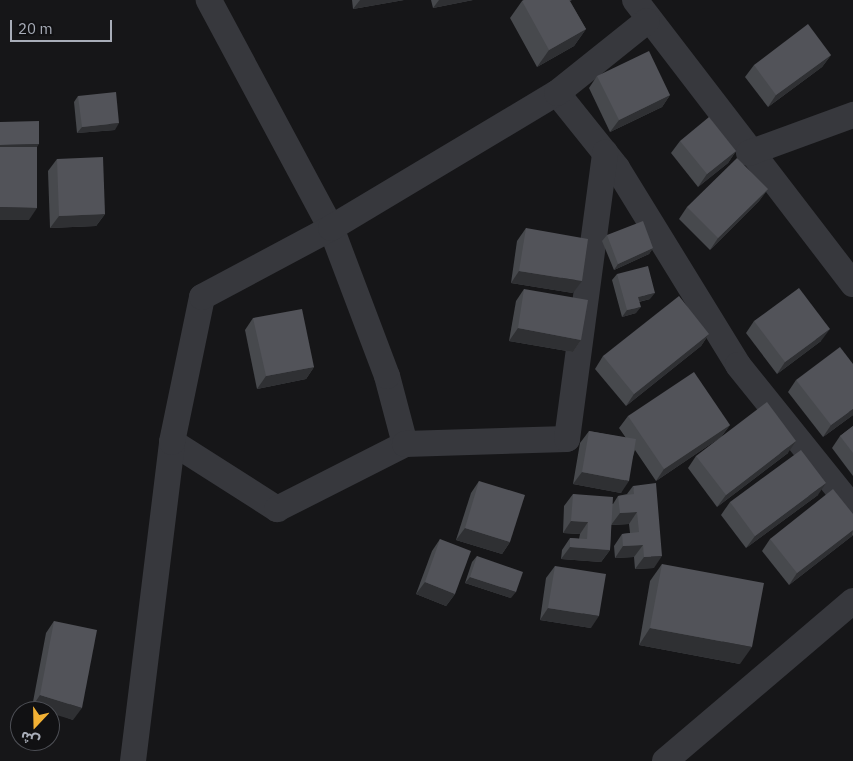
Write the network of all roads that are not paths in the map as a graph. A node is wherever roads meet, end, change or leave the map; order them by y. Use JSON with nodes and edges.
{"nodes":[{"id":1,"x":209,"y":0,"type":"edge"},
{"id":2,"x":641,"y":10,"type":"edge"},
{"id":3,"x":556,"y":93,"type":"junction"},
{"id":4,"x":853,"y":115,"type":"edge"},
{"id":5,"x":605,"y":153,"type":"junction"},
{"id":6,"x":750,"y":153,"type":"junction"},
{"id":7,"x":331,"y":228,"type":"junction"},
{"id":8,"x":853,"y":284,"type":"edge"},
{"id":9,"x":172,"y":442,"type":"junction"},
{"id":10,"x":405,"y":444,"type":"junction"},
{"id":11,"x":853,"y":508,"type":"edge"},
{"id":12,"x":853,"y":601,"type":"edge"},
{"id":13,"x":133,"y":761,"type":"edge"},
{"id":14,"x":665,"y":761,"type":"edge"}],
"edges":[{"from":1,"to":7,"type":"street"},
{"from":2,"to":3,"type":"street"},
{"from":2,"to":6,"type":"street"},
{"from":3,"to":5,"type":"street"},
{"from":3,"to":7,"type":"street"},
{"from":4,"to":6,"type":"street"},
{"from":5,"to":10,"type":"street"},
{"from":5,"to":11,"type":"street"},
{"from":6,"to":8,"type":"street"},
{"from":7,"to":9,"type":"street"},
{"from":7,"to":10,"type":"street"},
{"from":9,"to":10,"type":"street"},
{"from":9,"to":13,"type":"street"},
{"from":12,"to":14,"type":"street"}]}
